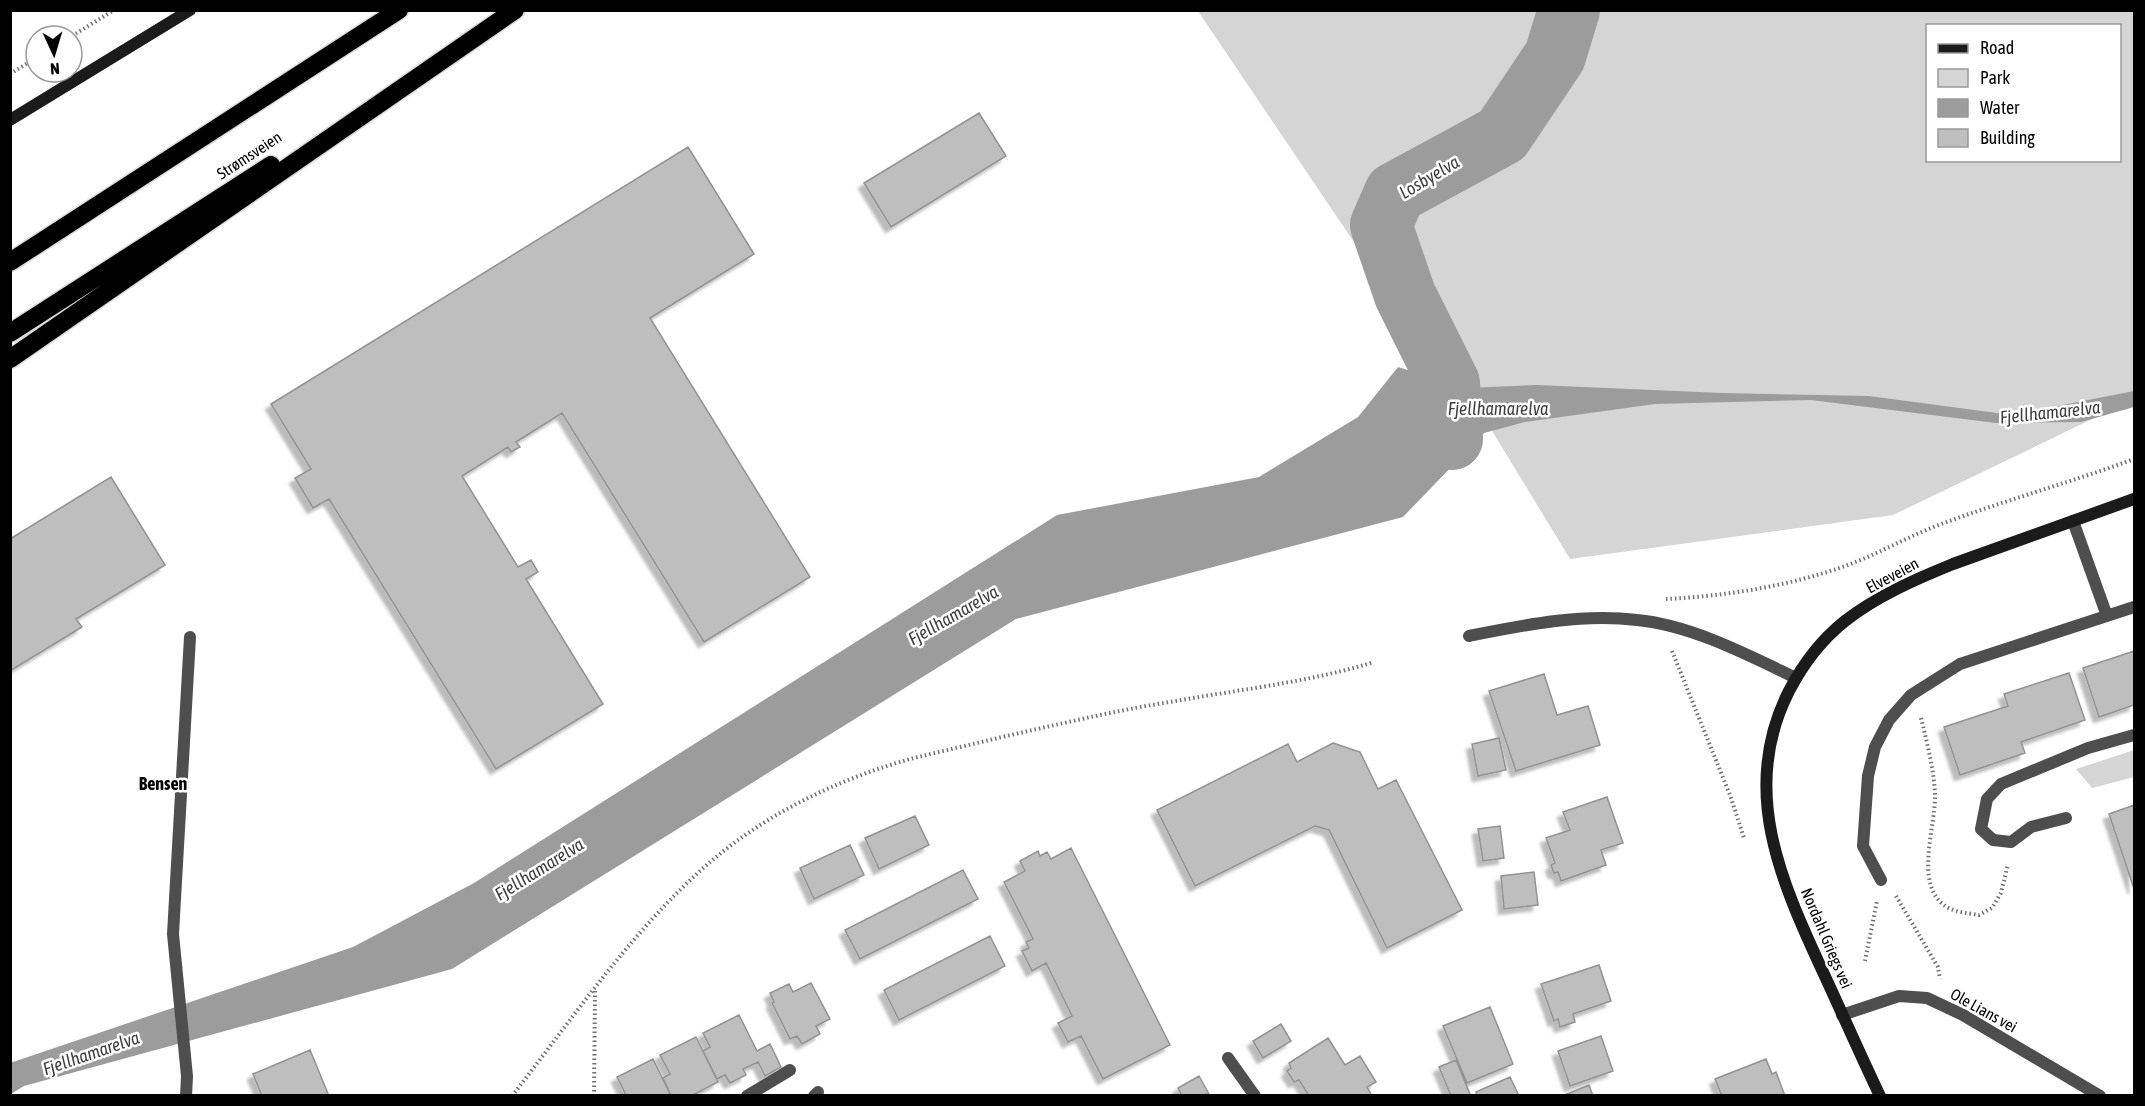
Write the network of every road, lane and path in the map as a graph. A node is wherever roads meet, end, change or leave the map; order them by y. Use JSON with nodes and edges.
{"nodes":[{"id":1,"x":114,"y":10,"type":"edge"},
{"id":2,"x":190,"y":10,"type":"edge"},
{"id":3,"x":399,"y":10,"type":"edge"},
{"id":4,"x":509,"y":10,"type":"edge"},
{"id":5,"x":515,"y":10,"type":"edge"},
{"id":6,"x":84,"y":29,"type":"edge"},
{"id":7,"x":24,"y":65,"type":"edge"},
{"id":8,"x":10,"y":74,"type":"edge"},
{"id":9,"x":10,"y":120,"type":"edge"},
{"id":10,"x":10,"y":262,"type":"edge"},
{"id":11,"x":10,"y":333,"type":"edge"},
{"id":12,"x":10,"y":359,"type":"edge"},
{"id":13,"x":2134,"y":459,"type":"edge"},
{"id":14,"x":2134,"y":499,"type":"edge"},
{"id":15,"x":2073,"y":521,"type":"junction"},
{"id":16,"x":2134,"y":607,"type":"edge"},
{"id":17,"x":2108,"y":616,"type":"junction"},
{"id":18,"x":1666,"y":626,"type":"junction"},
{"id":19,"x":1469,"y":636,"type":"dead end"},
{"id":20,"x":190,"y":637,"type":"dead end"},
{"id":21,"x":1374,"y":662,"type":"dead end"},
{"id":22,"x":1796,"y":678,"type":"junction"},
{"id":23,"x":1911,"y":695,"type":"junction"},
{"id":24,"x":2134,"y":735,"type":"edge"},
{"id":25,"x":1765,"y":786,"type":"joint"},
{"id":26,"x":2066,"y":818,"type":"dead end"},
{"id":27,"x":1744,"y":838,"type":"dead end"},
{"id":28,"x":2011,"y":842,"type":"junction"},
{"id":29,"x":1881,"y":880,"type":"junction"},
{"id":30,"x":1865,"y":962,"type":"dead end"},
{"id":31,"x":1940,"y":986,"type":"dead end"},
{"id":32,"x":595,"y":990,"type":"junction"},
{"id":33,"x":1842,"y":1015,"type":"junction"},
{"id":34,"x":1228,"y":1058,"type":"dead end"},
{"id":35,"x":790,"y":1070,"type":"dead end"},
{"id":36,"x":186,"y":1095,"type":"edge"},
{"id":37,"x":512,"y":1095,"type":"edge"},
{"id":38,"x":594,"y":1095,"type":"edge"},
{"id":39,"x":747,"y":1095,"type":"edge"},
{"id":40,"x":1255,"y":1095,"type":"edge"},
{"id":41,"x":1880,"y":1095,"type":"edge"},
{"id":42,"x":2100,"y":1095,"type":"edge"}],
"edges":[{"from":1,"to":6,"type":"path"},
{"from":2,"to":9,"type":"main road"},
{"from":3,"to":10,"type":"highway"},
{"from":4,"to":11,"type":"highway","name":"Strømsveien"},
{"from":5,"to":12,"type":"highway"},
{"from":7,"to":8,"type":"path"},
{"from":13,"to":18,"type":"path"},
{"from":14,"to":15,"type":"main road","name":"Elveveien"},
{"from":15,"to":17,"type":"street"},
{"from":15,"to":22,"type":"main road","name":"Elveveien"},
{"from":16,"to":17,"type":"street"},
{"from":17,"to":23,"type":"street"},
{"from":18,"to":19,"type":"street"},
{"from":18,"to":22,"type":"street"},
{"from":18,"to":27,"type":"path"},
{"from":20,"to":36,"type":"street"},
{"from":21,"to":32,"type":"path"},
{"from":22,"to":25,"type":"main road","name":"Elveveien"},
{"from":23,"to":28,"type":"path"},
{"from":23,"to":29,"type":"street"},
{"from":24,"to":28,"type":"street"},
{"from":25,"to":33,"type":"main road","name":"Nordahl Griegs vei"},
{"from":26,"to":28,"type":"street"},
{"from":29,"to":30,"type":"path"},
{"from":29,"to":31,"type":"path"},
{"from":32,"to":37,"type":"path"},
{"from":32,"to":38,"type":"path"},
{"from":33,"to":41,"type":"main road","name":"Nordahl Griegs vei"},
{"from":33,"to":42,"type":"street","name":"Ole Lians vei"},
{"from":34,"to":40,"type":"street"},
{"from":35,"to":39,"type":"street"}]}
